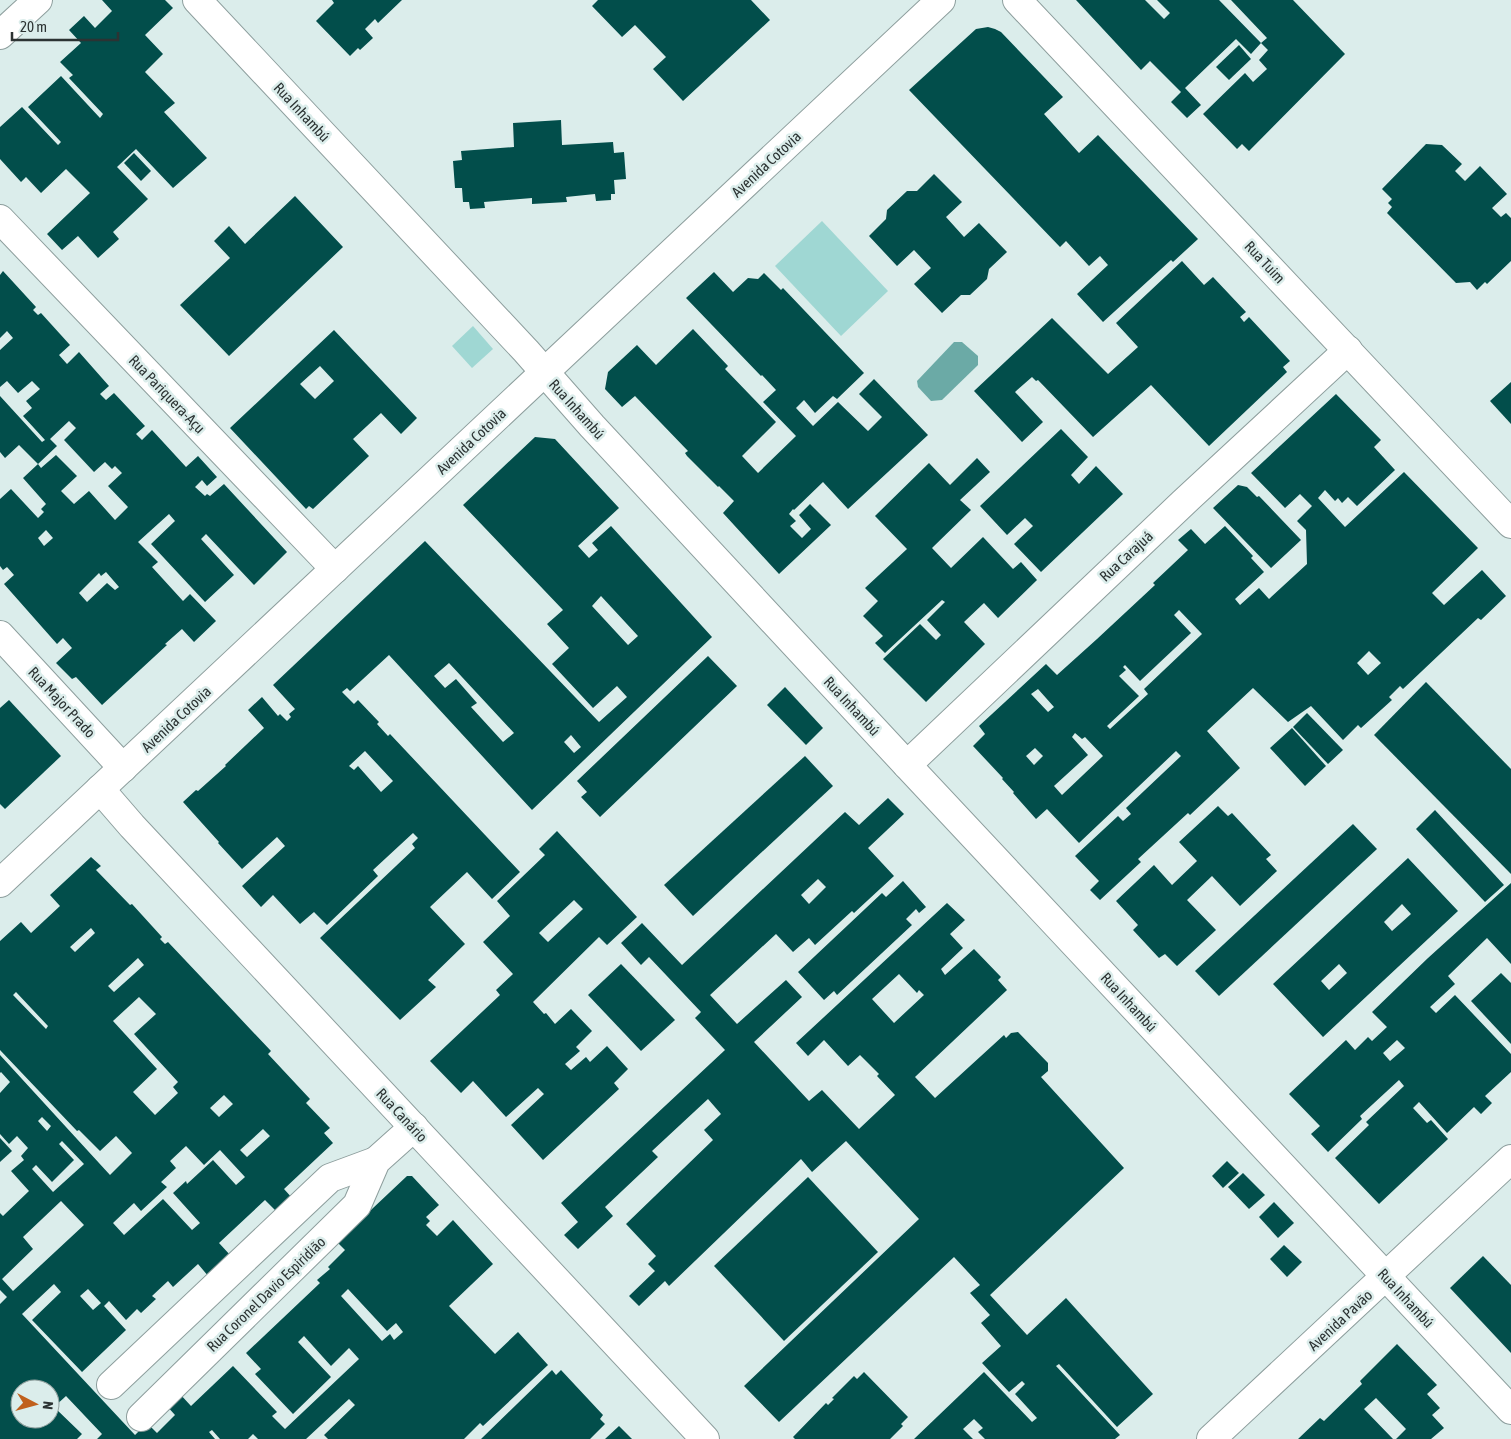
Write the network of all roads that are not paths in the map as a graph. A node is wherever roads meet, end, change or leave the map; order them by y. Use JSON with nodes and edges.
{"nodes":[{"id":1,"x":38,"y":0,"type":"edge"},
{"id":2,"x":197,"y":0,"type":"edge"},
{"id":3,"x":941,"y":0,"type":"edge"},
{"id":4,"x":1017,"y":0,"type":"edge"},
{"id":5,"x":0,"y":35,"type":"edge"},
{"id":6,"x":0,"y":219,"type":"edge"},
{"id":7,"x":1348,"y":350,"type":"junction"},
{"id":8,"x":544,"y":372,"type":"junction"},
{"id":9,"x":1508,"y":515,"type":"edge"},
{"id":10,"x":335,"y":569,"type":"junction"},
{"id":11,"x":0,"y":635,"type":"edge"},
{"id":12,"x":907,"y":765,"type":"junction"},
{"id":13,"x":123,"y":768,"type":"junction"},
{"id":14,"x":100,"y":789,"type":"junction"},
{"id":15,"x":0,"y":883,"type":"edge"},
{"id":16,"x":414,"y":1128,"type":"junction"},
{"id":17,"x":1511,"y":1159,"type":"edge"},
{"id":18,"x":376,"y":1161,"type":"junction"},
{"id":19,"x":1386,"y":1276,"type":"junction"},
{"id":20,"x":111,"y":1385,"type":"dead end"},
{"id":21,"x":1511,"y":1410,"type":"edge"},
{"id":22,"x":142,"y":1417,"type":"dead end"},
{"id":23,"x":705,"y":1439,"type":"edge"},
{"id":24,"x":1211,"y":1439,"type":"edge"}],
"edges":[{"from":1,"to":5,"type":"street"},
{"from":2,"to":8,"type":"street","name":"Rua Inhambú"},
{"from":3,"to":8,"type":"street","name":"Avenida Cotovia"},
{"from":4,"to":7,"type":"street","name":"Rua Tuim"},
{"from":6,"to":10,"type":"street","name":"Rua Pariquera-Açu"},
{"from":7,"to":9,"type":"street","name":"Rua Tuim"},
{"from":7,"to":12,"type":"street","name":"Rua Carajuá"},
{"from":8,"to":10,"type":"street","name":"Avenida Cotovia"},
{"from":8,"to":12,"type":"street","name":"Rua Inhambú"},
{"from":10,"to":13,"type":"street","name":"Avenida Cotovia"},
{"from":11,"to":13,"type":"street","name":"Rua Major Prado"},
{"from":12,"to":19,"type":"street","name":"Rua Inhambú"},
{"from":13,"to":14,"type":"street","name":"Avenida Cotovia"},
{"from":14,"to":15,"type":"street","name":"Avenida Cotovia"},
{"from":14,"to":16,"type":"street","name":"Rua Canário"},
{"from":16,"to":18,"type":"street","name":"Rua Coronel Davio Espiridião"},
{"from":16,"to":23,"type":"street","name":"Rua Canário"},
{"from":17,"to":19,"type":"street","name":"Avenida Pavão"},
{"from":18,"to":20,"type":"street","name":"Rua Coronel Davio Espiridião"},
{"from":18,"to":22,"type":"street","name":"Rua Coronel Davio Espiridião"},
{"from":19,"to":21,"type":"street","name":"Rua Inhambú"},
{"from":19,"to":24,"type":"street","name":"Avenida Pavão"}]}
